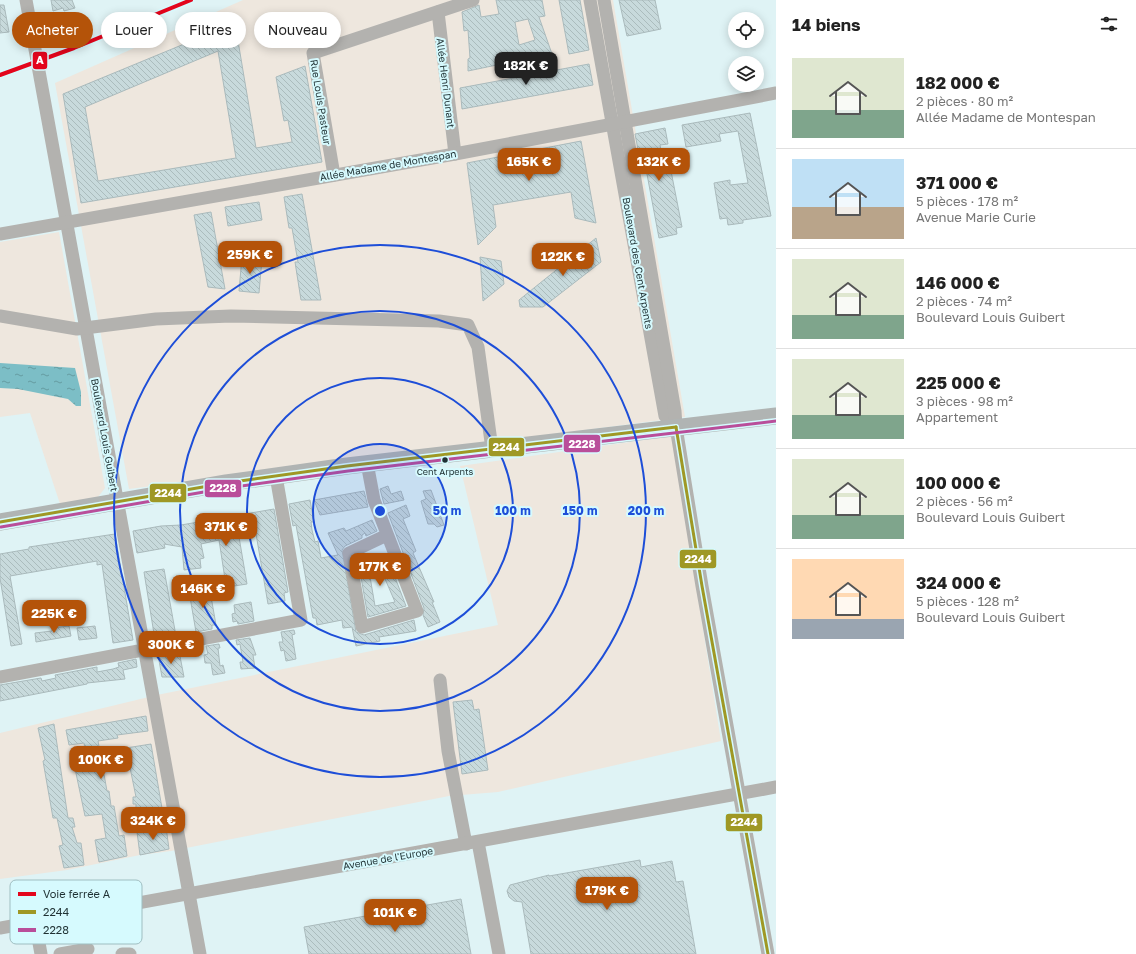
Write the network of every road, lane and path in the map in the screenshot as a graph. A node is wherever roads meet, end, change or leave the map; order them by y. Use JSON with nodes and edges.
{"nodes":[{"id":1,"x":26,"y":0,"type":"edge"},
{"id":2,"x":473,"y":0,"type":"edge"},
{"id":3,"x":590,"y":0,"type":"edge"},
{"id":4,"x":604,"y":0,"type":"edge"},
{"id":5,"x":438,"y":12,"type":"junction"},
{"id":6,"x":776,"y":93,"type":"edge"},
{"id":7,"x":619,"y":122,"type":"junction"},
{"id":8,"x":456,"y":154,"type":"junction"},
{"id":9,"x":334,"y":175,"type":"junction"},
{"id":10,"x":66,"y":222,"type":"junction"},
{"id":11,"x":0,"y":234,"type":"edge"},
{"id":12,"x":0,"y":316,"type":"edge"},
{"id":13,"x":85,"y":328,"type":"junction"},
{"id":14,"x":776,"y":416,"type":"edge"},
{"id":15,"x":676,"y":427,"type":"junction"},
{"id":16,"x":492,"y":449,"type":"junction"},
{"id":17,"x":367,"y":463,"type":"junction"},
{"id":18,"x":276,"y":476,"type":"junction"},
{"id":19,"x":117,"y":501,"type":"junction"},
{"id":20,"x":0,"y":522,"type":"edge"},
{"id":21,"x":387,"y":535,"type":"junction"},
{"id":22,"x":144,"y":649,"type":"junction"},
{"id":23,"x":1,"y":673,"type":"edge"},
{"id":24,"x":440,"y":680,"type":"dead end"},
{"id":25,"x":776,"y":787,"type":"edge"},
{"id":26,"x":740,"y":794,"type":"junction"},
{"id":27,"x":472,"y":843,"type":"junction"},
{"id":28,"x":189,"y":894,"type":"junction"},
{"id":29,"x":142,"y":902,"type":"edge"},
{"id":30,"x":10,"y":926,"type":"edge"},
{"id":31,"x":0,"y":928,"type":"edge"},
{"id":32,"x":39,"y":944,"type":"edge"},
{"id":33,"x":88,"y":949,"type":"dead end"},
{"id":34,"x":41,"y":954,"type":"edge"},
{"id":35,"x":60,"y":954,"type":"edge"},
{"id":36,"x":122,"y":954,"type":"edge"},
{"id":37,"x":130,"y":954,"type":"edge"},
{"id":38,"x":200,"y":954,"type":"edge"},
{"id":39,"x":499,"y":954,"type":"edge"},
{"id":40,"x":768,"y":954,"type":"edge"}],
"edges":[{"from":1,"to":10,"type":"street","name":"Boulevard Louis Guibert"},
{"from":2,"to":5,"type":"street","name":"Rue Louis Pasteur"},
{"from":3,"to":7,"type":"street","name":"Boulevard des Cent Arpents"},
{"from":4,"to":7,"type":"street","name":"Boulevard des Cent Arpents"},
{"from":5,"to":8,"type":"street","name":"Allée Henri Dunant"},
{"from":5,"to":9,"type":"street","name":"Rue Louis Pasteur"},
{"from":6,"to":7,"type":"street","name":"Allée Madame de Montespan"},
{"from":7,"to":8,"type":"street","name":"Allée Madame de Montespan"},
{"from":7,"to":15,"type":"street","name":"Boulevard des Cent Arpents"},
{"from":8,"to":9,"type":"street","name":"Allée Madame de Montespan"},
{"from":9,"to":10,"type":"street","name":"Allée Madame de Montespan"},
{"from":10,"to":11,"type":"street","name":"Allée Madame de Montespan"},
{"from":10,"to":13,"type":"street","name":"Boulevard Louis Guibert"},
{"from":12,"to":13,"type":"street"},
{"from":13,"to":16,"type":"street"},
{"from":13,"to":19,"type":"street","name":"Boulevard Louis Guibert"},
{"from":14,"to":15,"type":"main road"},
{"from":15,"to":16,"type":"main road"},
{"from":15,"to":26,"type":"street"},
{"from":16,"to":17,"type":"main road"},
{"from":17,"to":18,"type":"main road"},
{"from":17,"to":21,"type":"street"},
{"from":18,"to":19,"type":"main road"},
{"from":18,"to":22,"type":"street"},
{"from":19,"to":20,"type":"main road"},
{"from":19,"to":22,"type":"street","name":"Boulevard Louis Guibert"},
{"from":21,"to":21,"type":"street"},
{"from":22,"to":23,"type":"street"},
{"from":22,"to":28,"type":"street","name":"Boulevard Louis Guibert"},
{"from":24,"to":27,"type":"street"},
{"from":25,"to":26,"type":"street","name":"Avenue de l'Europe"},
{"from":26,"to":27,"type":"street","name":"Avenue de l'Europe"},
{"from":26,"to":40,"type":"street"},
{"from":27,"to":28,"type":"street","name":"Avenue de l'Europe"},
{"from":27,"to":39,"type":"street"},
{"from":28,"to":29,"type":"street","name":"Avenue de l'Europe"},
{"from":28,"to":38,"type":"street","name":"Boulevard Louis Guibert"},
{"from":30,"to":31,"type":"street","name":"Avenue de l'Europe"},
{"from":32,"to":34,"type":"street"},
{"from":33,"to":35,"type":"street"},
{"from":36,"to":37,"type":"street"}]}
